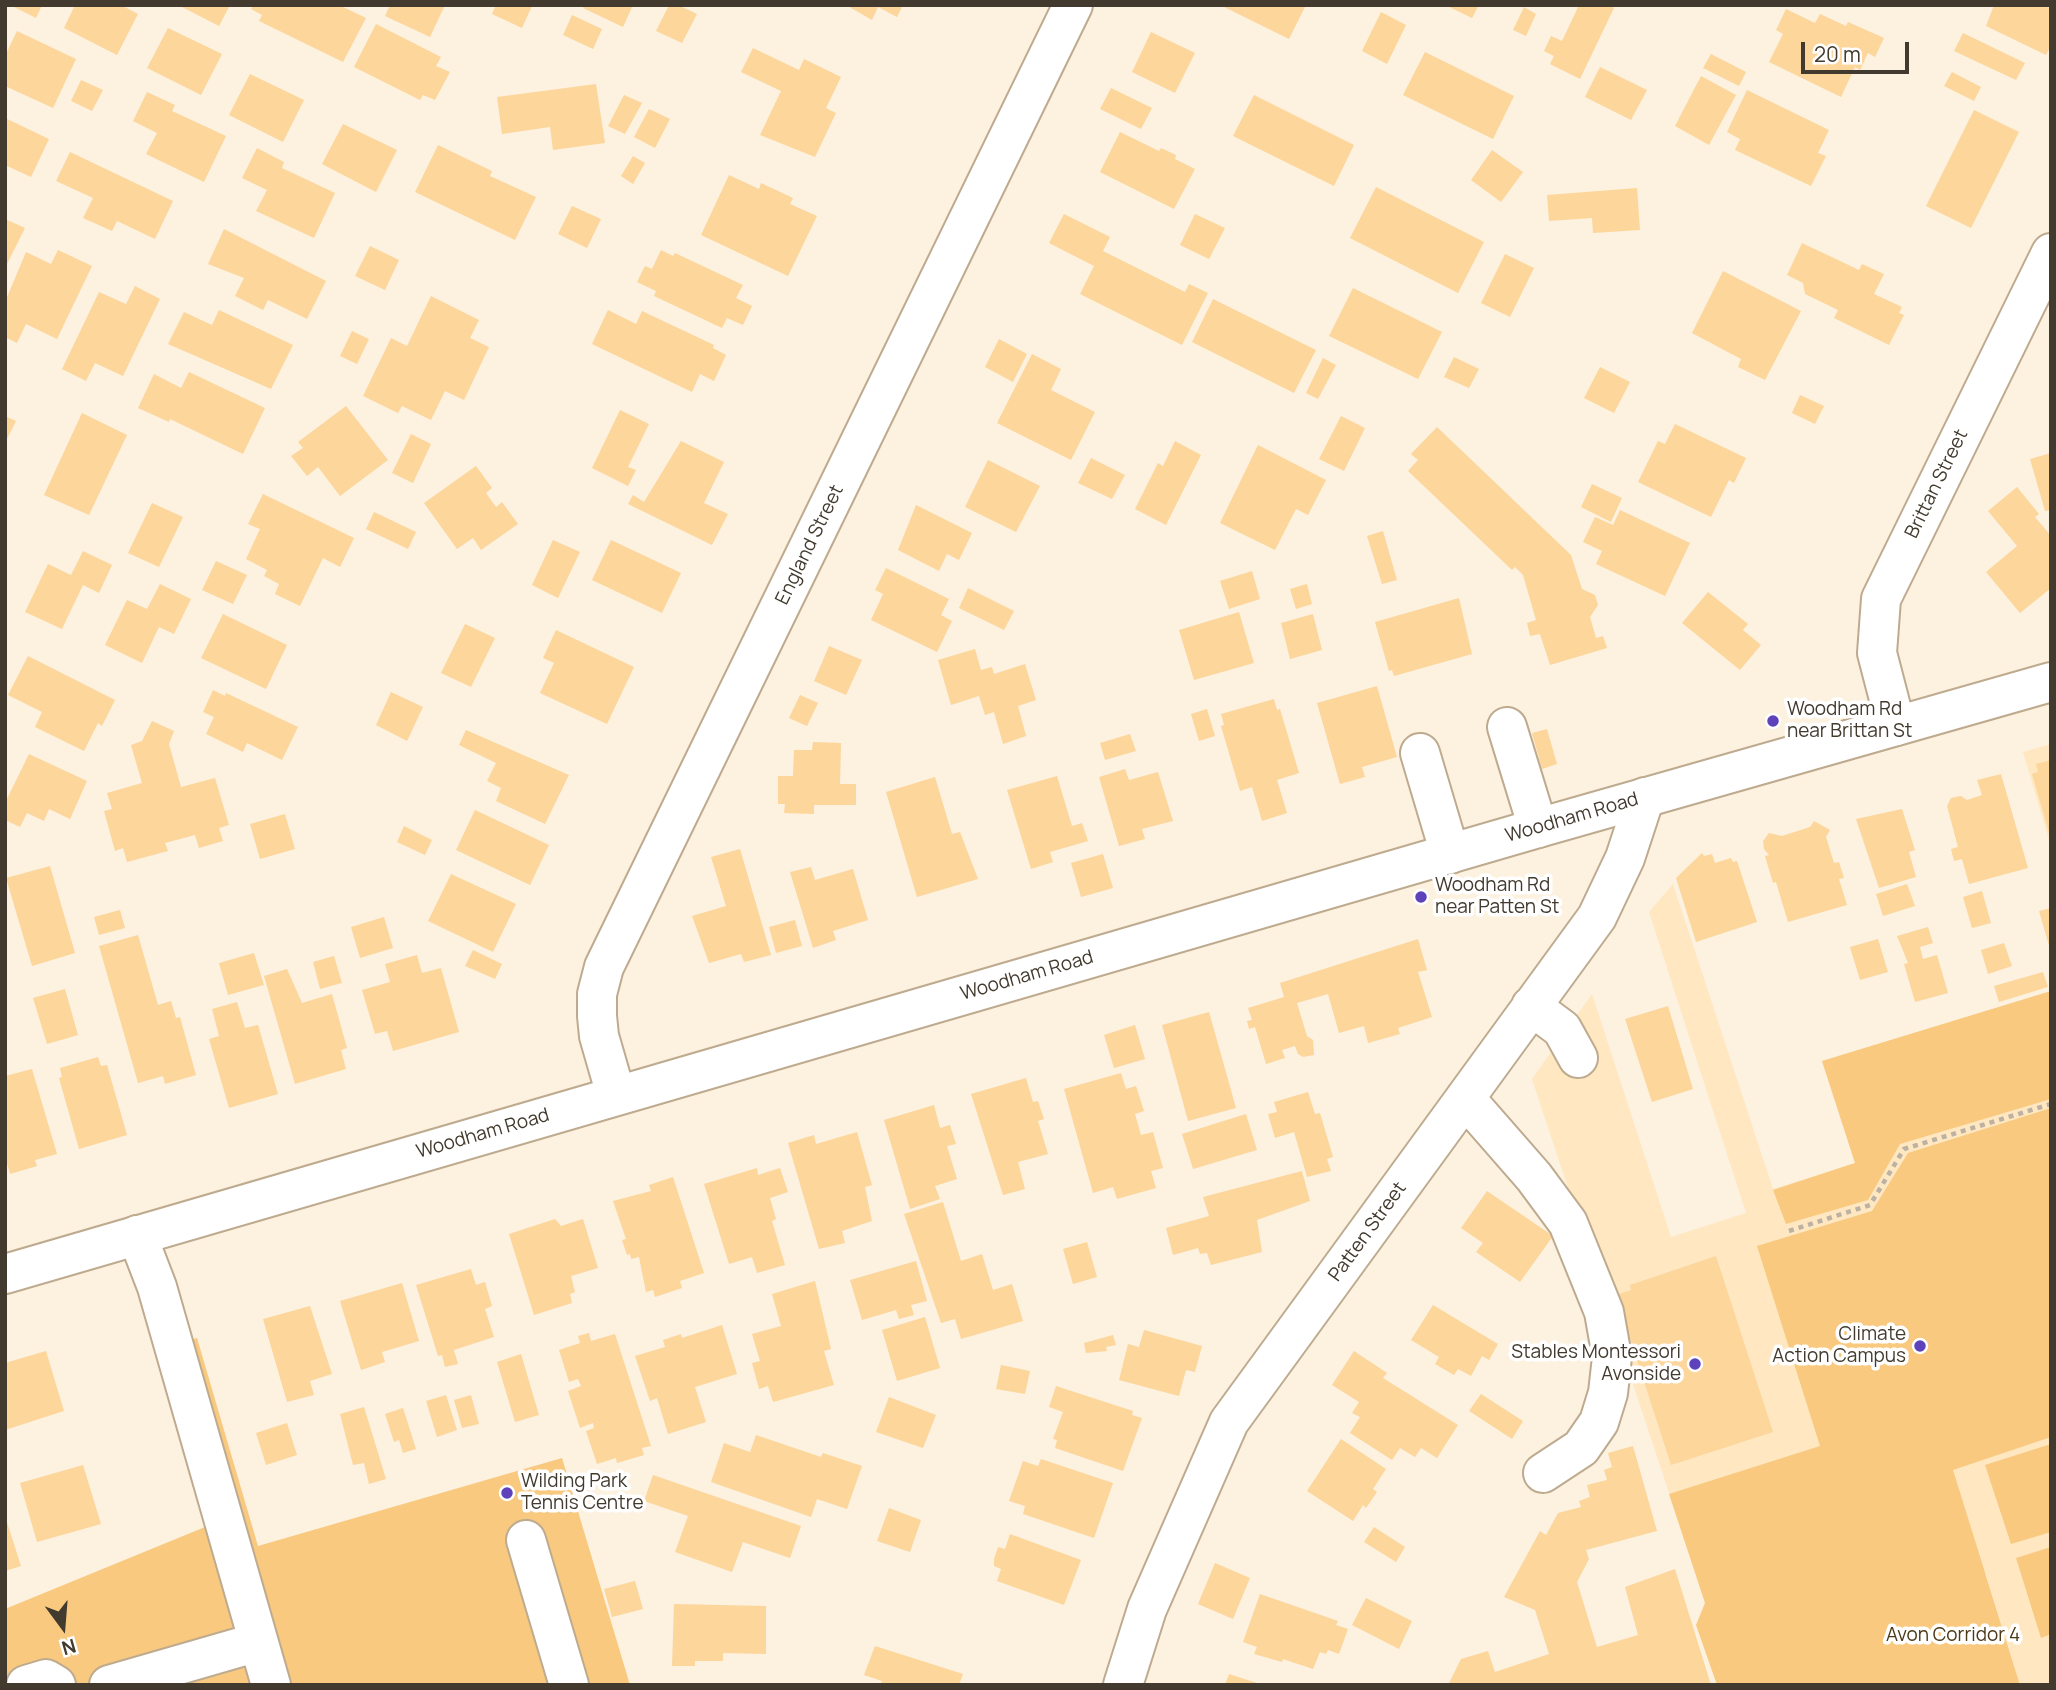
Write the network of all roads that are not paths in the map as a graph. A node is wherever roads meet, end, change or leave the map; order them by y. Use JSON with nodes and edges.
{"nodes":[{"id":1,"x":1073,"y":5,"type":"edge"},
{"id":2,"x":2051,"y":253,"type":"edge"},
{"id":3,"x":2051,"y":682,"type":"edge"},
{"id":4,"x":1896,"y":726,"type":"junction"},
{"id":5,"x":1507,"y":727,"type":"dead end"},
{"id":6,"x":1420,"y":753,"type":"dead end"},
{"id":7,"x":1645,"y":797,"type":"junction"},
{"id":8,"x":1538,"y":828,"type":"junction"},
{"id":9,"x":1450,"y":853,"type":"junction"},
{"id":10,"x":1531,"y":1006,"type":"junction"},
{"id":11,"x":1578,"y":1058,"type":"dead end"},
{"id":12,"x":616,"y":1095,"type":"junction"},
{"id":13,"x":1465,"y":1098,"type":"junction"},
{"id":14,"x":138,"y":1235,"type":"junction"},
{"id":15,"x":5,"y":1273,"type":"edge"},
{"id":16,"x":1543,"y":1473,"type":"dead end"},
{"id":17,"x":526,"y":1539,"type":"dead end"},
{"id":18,"x":258,"y":1642,"type":"junction"},
{"id":19,"x":26,"y":1685,"type":"edge"},
{"id":20,"x":56,"y":1685,"type":"edge"},
{"id":21,"x":109,"y":1685,"type":"edge"},
{"id":22,"x":271,"y":1685,"type":"edge"},
{"id":23,"x":569,"y":1685,"type":"edge"},
{"id":24,"x":1124,"y":1685,"type":"edge"}],
"edges":[{"from":1,"to":12,"type":"street","name":"England Street"},
{"from":2,"to":4,"type":"street","name":"Brittan Street"},
{"from":3,"to":4,"type":"street","name":"Woodham Road"},
{"from":4,"to":7,"type":"street","name":"Woodham Road"},
{"from":5,"to":8,"type":"street"},
{"from":6,"to":9,"type":"street"},
{"from":7,"to":8,"type":"street","name":"Woodham Road"},
{"from":7,"to":10,"type":"street","name":"Patten Street"},
{"from":8,"to":9,"type":"street","name":"Woodham Road"},
{"from":9,"to":12,"type":"street","name":"Woodham Road"},
{"from":10,"to":11,"type":"street"},
{"from":10,"to":13,"type":"street","name":"Patten Street"},
{"from":12,"to":14,"type":"street","name":"Woodham Road"},
{"from":13,"to":16,"type":"street"},
{"from":13,"to":24,"type":"street","name":"Patten Street"},
{"from":14,"to":15,"type":"street","name":"Woodham Road"},
{"from":14,"to":18,"type":"street"},
{"from":17,"to":23,"type":"street"},
{"from":18,"to":21,"type":"street"},
{"from":18,"to":22,"type":"street"},
{"from":19,"to":20,"type":"street"}]}
